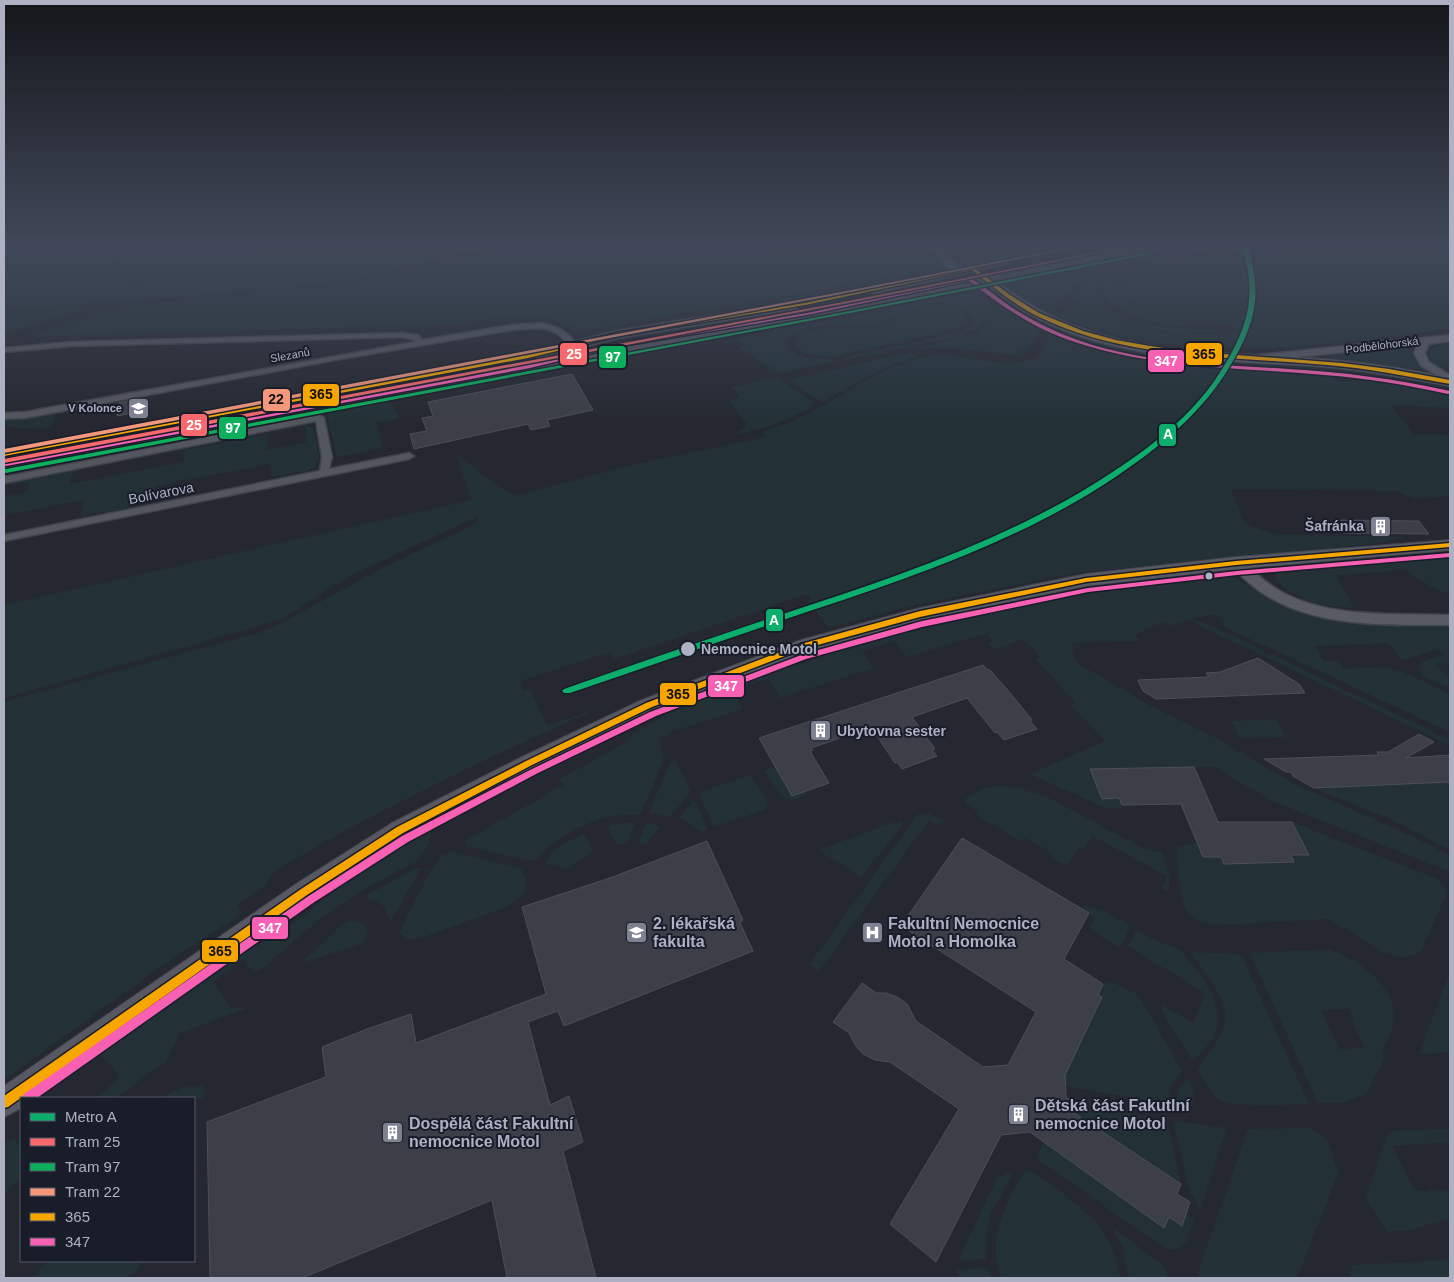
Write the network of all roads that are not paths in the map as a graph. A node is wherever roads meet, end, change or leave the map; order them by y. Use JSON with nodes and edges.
{"nodes":[{"id":1,"x":806,"y":304,"type":"edge"},
{"id":2,"x":873,"y":304,"type":"edge"},
{"id":3,"x":1013,"y":304,"type":"edge"},
{"id":4,"x":1450,"y":338,"type":"edge"},
{"id":5,"x":1426,"y":340,"type":"junction"},
{"id":6,"x":420,"y":343,"type":"junction"},
{"id":7,"x":573,"y":345,"type":"junction"},
{"id":8,"x":4,"y":350,"type":"edge"},
{"id":9,"x":582,"y":358,"type":"junction"},
{"id":10,"x":1253,"y":359,"type":"junction"},
{"id":11,"x":1450,"y":380,"type":"edge"},
{"id":12,"x":4,"y":416,"type":"edge"},
{"id":13,"x":4,"y":454,"type":"edge"},
{"id":14,"x":409,"y":456,"type":"dead end"},
{"id":15,"x":4,"y":466,"type":"edge"},
{"id":16,"x":324,"y":474,"type":"junction"},
{"id":17,"x":4,"y":480,"type":"edge"},
{"id":18,"x":4,"y":538,"type":"edge"},
{"id":19,"x":1450,"y":544,"type":"edge"},
{"id":20,"x":1236,"y":563,"type":"junction"},
{"id":21,"x":1450,"y":620,"type":"edge"},
{"id":22,"x":4,"y":1103,"type":"edge"}],
"edges":[{"from":1,"to":7,"type":"main road"},
{"from":2,"to":9,"type":"main road"},
{"from":3,"to":10,"type":"main road"},
{"from":4,"to":5,"type":"street","name":"Podbělohorská"},
{"from":5,"to":10,"type":"street","name":"Podbělohorská"},
{"from":5,"to":11,"type":"street"},
{"from":6,"to":7,"type":"street","name":"Slezanů"},
{"from":6,"to":8,"type":"street"},
{"from":6,"to":12,"type":"street","name":"Slezanů"},
{"from":7,"to":9,"type":"street","name":"Slezanů"},
{"from":7,"to":13,"type":"main road"},
{"from":9,"to":15,"type":"main road"},
{"from":10,"to":11,"type":"main road"},
{"from":14,"to":16,"type":"street","name":"Bolívarova"},
{"from":16,"to":17,"type":"street"},
{"from":16,"to":18,"type":"street","name":"Bolívarova"},
{"from":19,"to":20,"type":"main road"},
{"from":20,"to":21,"type":"street"},
{"from":20,"to":22,"type":"main road"}]}
